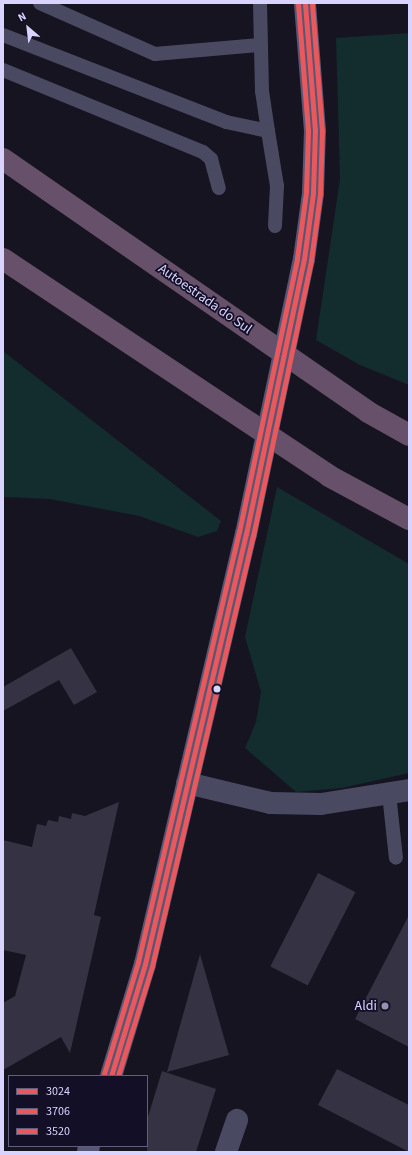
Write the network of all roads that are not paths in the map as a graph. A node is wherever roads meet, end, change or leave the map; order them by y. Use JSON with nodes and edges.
{"nodes":[{"id":1,"x":40,"y":3,"type":"edge"},
{"id":2,"x":260,"y":3,"type":"edge"},
{"id":3,"x":305,"y":3,"type":"edge"},
{"id":4,"x":3,"y":35,"type":"edge"},
{"id":5,"x":262,"y":44,"type":"junction"},
{"id":6,"x":3,"y":70,"type":"edge"},
{"id":7,"x":268,"y":131,"type":"junction"},
{"id":8,"x":3,"y":159,"type":"edge"},
{"id":9,"x":219,"y":188,"type":"dead end"},
{"id":10,"x":276,"y":226,"type":"dead end"},
{"id":11,"x":3,"y":259,"type":"edge"},
{"id":12,"x":409,"y":435,"type":"edge"},
{"id":13,"x":409,"y":519,"type":"edge"},
{"id":14,"x":187,"y":783,"type":"junction"},
{"id":15,"x":399,"y":792,"type":"edge"},
{"id":16,"x":396,"y":858,"type":"dead end"},
{"id":17,"x":111,"y":1075,"type":"edge"},
{"id":18,"x":237,"y":1120,"type":"dead end"},
{"id":19,"x":226,"y":1152,"type":"edge"}],
"edges":[{"from":1,"to":5,"type":"lane"},
{"from":2,"to":5,"type":"lane"},
{"from":3,"to":14,"type":"main road","bridge":true},
{"from":4,"to":7,"type":"lane"},
{"from":5,"to":7,"type":"lane"},
{"from":6,"to":9,"type":"lane"},
{"from":7,"to":10,"type":"lane"},
{"from":8,"to":12,"type":"highway","name":"Autoestrada do Sul"},
{"from":11,"to":13,"type":"highway"},
{"from":14,"to":15,"type":"street"},
{"from":14,"to":17,"type":"main road"},
{"from":15,"to":16,"type":"lane"},
{"from":18,"to":19,"type":"street"}]}
